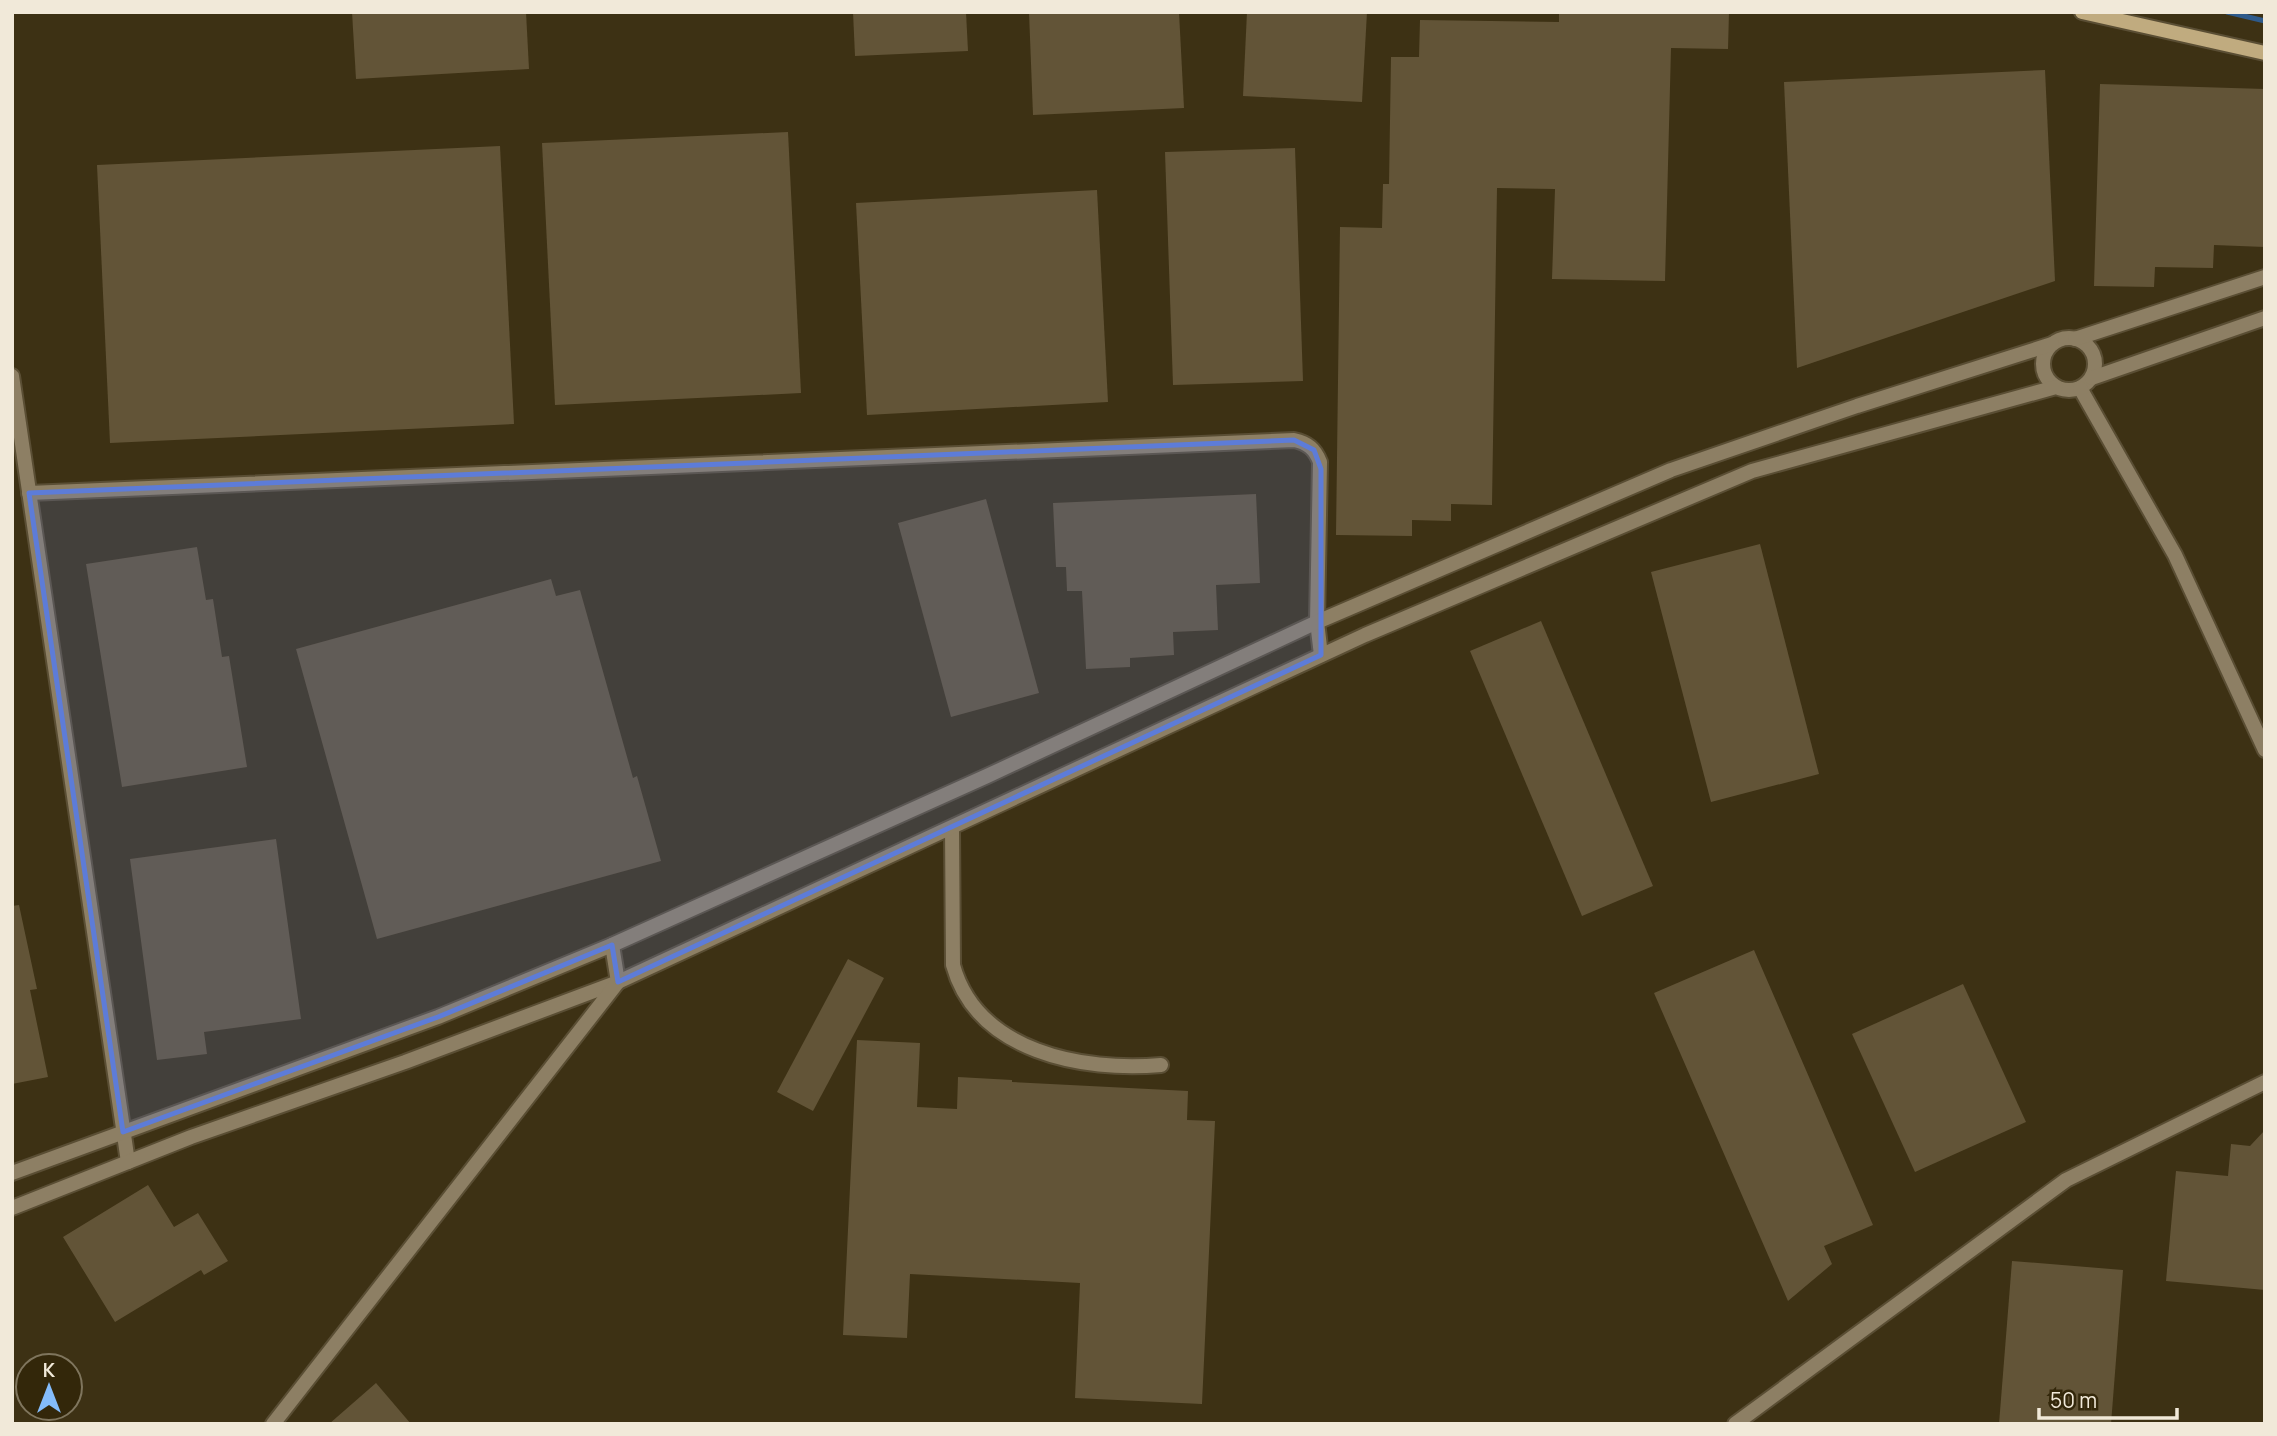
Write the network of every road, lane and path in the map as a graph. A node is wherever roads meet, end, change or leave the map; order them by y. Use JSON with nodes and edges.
{"nodes":[{"id":1,"x":2082,"y":12,"type":"edge"},
{"id":2,"x":2265,"y":53,"type":"edge"},
{"id":3,"x":2265,"y":277,"type":"edge"},
{"id":4,"x":2265,"y":318,"type":"edge"},
{"id":5,"x":2075,"y":339,"type":"junction"},
{"id":6,"x":2052,"y":344,"type":"junction"},
{"id":7,"x":12,"y":376,"type":"edge"},
{"id":8,"x":2092,"y":378,"type":"junction"},
{"id":9,"x":2056,"y":387,"type":"junction"},
{"id":10,"x":2080,"y":388,"type":"junction"},
{"id":11,"x":29,"y":493,"type":"junction"},
{"id":12,"x":1317,"y":622,"type":"junction"},
{"id":13,"x":1321,"y":656,"type":"junction"},
{"id":14,"x":2265,"y":750,"type":"edge"},
{"id":15,"x":952,"y":828,"type":"junction"},
{"id":16,"x":612,"y":945,"type":"junction"},
{"id":17,"x":618,"y":982,"type":"junction"},
{"id":18,"x":1160,"y":1065,"type":"dead end"},
{"id":19,"x":2265,"y":1082,"type":"edge"},
{"id":20,"x":123,"y":1132,"type":"junction"},
{"id":21,"x":128,"y":1161,"type":"junction"},
{"id":22,"x":12,"y":1173,"type":"edge"},
{"id":23,"x":12,"y":1208,"type":"edge"},
{"id":24,"x":273,"y":1424,"type":"edge"},
{"id":25,"x":1735,"y":1424,"type":"edge"}],
"edges":[{"from":1,"to":2,"type":"main road"},
{"from":3,"to":5,"type":"street"},
{"from":4,"to":8,"type":"street"},
{"from":5,"to":6,"type":"street"},
{"from":5,"to":8,"type":"street"},
{"from":6,"to":9,"type":"street"},
{"from":6,"to":12,"type":"street"},
{"from":7,"to":11,"type":"street"},
{"from":8,"to":10,"type":"street"},
{"from":9,"to":10,"type":"street"},
{"from":9,"to":13,"type":"street"},
{"from":10,"to":14,"type":"street"},
{"from":11,"to":12,"type":"street"},
{"from":11,"to":20,"type":"street"},
{"from":12,"to":13,"type":"street"},
{"from":12,"to":16,"type":"street"},
{"from":13,"to":15,"type":"street"},
{"from":15,"to":17,"type":"street"},
{"from":15,"to":18,"type":"street"},
{"from":16,"to":17,"type":"street"},
{"from":16,"to":20,"type":"street"},
{"from":17,"to":21,"type":"street"},
{"from":17,"to":24,"type":"street"},
{"from":19,"to":25,"type":"street"},
{"from":20,"to":21,"type":"street"},
{"from":20,"to":22,"type":"street"},
{"from":21,"to":23,"type":"street"}]}
